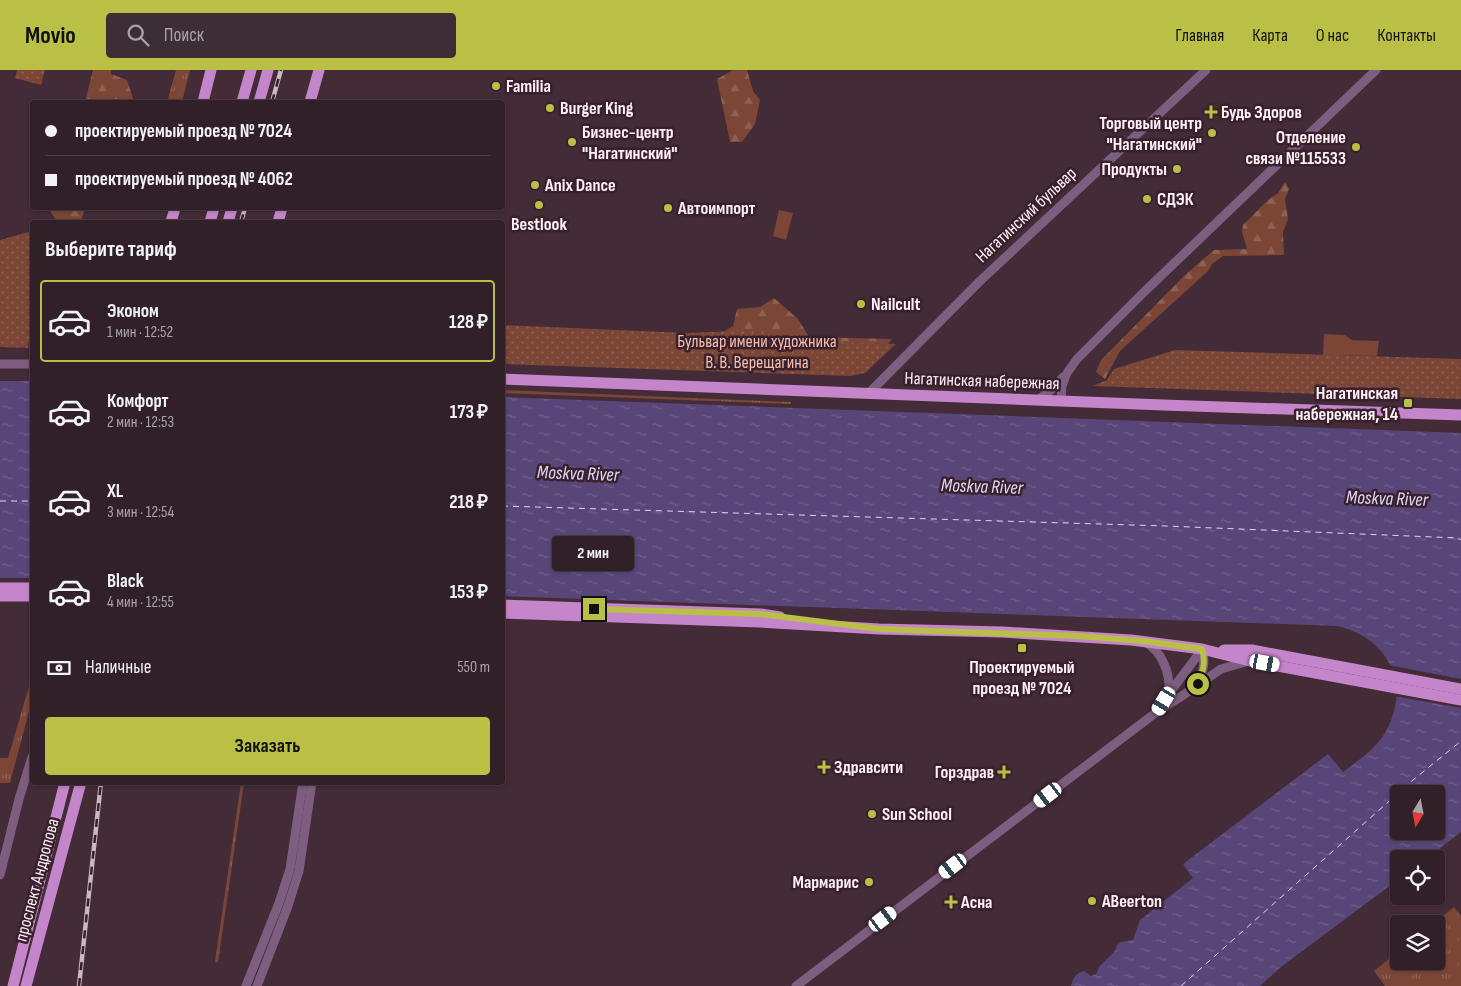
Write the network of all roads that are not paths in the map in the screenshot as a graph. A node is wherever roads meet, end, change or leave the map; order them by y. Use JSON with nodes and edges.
{"nodes":[{"id":1,"x":212,"y":70,"type":"edge"},
{"id":2,"x":251,"y":70,"type":"edge"},
{"id":3,"x":268,"y":70,"type":"edge"},
{"id":4,"x":318,"y":70,"type":"edge"},
{"id":5,"x":1206,"y":70,"type":"edge"},
{"id":6,"x":1376,"y":70,"type":"edge"},
{"id":7,"x":204,"y":100,"type":"edge"},
{"id":8,"x":243,"y":100,"type":"edge"},
{"id":9,"x":260,"y":100,"type":"edge"},
{"id":10,"x":310,"y":100,"type":"edge"},
{"id":11,"x":0,"y":364,"type":"edge"},
{"id":12,"x":30,"y":364,"type":"edge"},
{"id":13,"x":890,"y":372,"type":"junction"},
{"id":14,"x":1067,"y":373,"type":"junction"},
{"id":15,"x":505,"y":379,"type":"edge"},
{"id":16,"x":868,"y":394,"type":"junction"},
{"id":17,"x":886,"y":395,"type":"junction"},
{"id":18,"x":1038,"y":400,"type":"junction"},
{"id":19,"x":1060,"y":401,"type":"junction"},
{"id":20,"x":1461,"y":415,"type":"edge"},
{"id":21,"x":0,"y":588,"type":"edge"},
{"id":22,"x":30,"y":588,"type":"edge"},
{"id":23,"x":0,"y":596,"type":"edge"},
{"id":24,"x":30,"y":596,"type":"edge"},
{"id":25,"x":505,"y":605,"type":"edge"},
{"id":26,"x":505,"y":613,"type":"edge"},
{"id":27,"x":879,"y":629,"type":"junction"},
{"id":28,"x":1143,"y":641,"type":"junction"},
{"id":29,"x":1202,"y":649,"type":"junction"},
{"id":30,"x":1250,"y":661,"type":"junction"},
{"id":31,"x":1296,"y":664,"type":"junction"},
{"id":32,"x":1198,"y":684,"type":"junction"},
{"id":33,"x":1461,"y":690,"type":"edge"},
{"id":34,"x":1170,"y":691,"type":"junction"},
{"id":35,"x":1461,"y":700,"type":"edge"},
{"id":36,"x":1158,"y":711,"type":"junction"},
{"id":37,"x":30,"y":764,"type":"edge"},
{"id":38,"x":64,"y":785,"type":"edge"},
{"id":39,"x":80,"y":785,"type":"edge"},
{"id":40,"x":303,"y":785,"type":"edge"},
{"id":41,"x":312,"y":785,"type":"edge"},
{"id":42,"x":0,"y":874,"type":"edge"},
{"id":43,"x":11,"y":986,"type":"edge"},
{"id":44,"x":26,"y":986,"type":"edge"},
{"id":45,"x":246,"y":986,"type":"edge"},
{"id":46,"x":257,"y":986,"type":"edge"},
{"id":47,"x":796,"y":986,"type":"edge"}],
"edges":[{"from":1,"to":7,"type":"main road"},
{"from":2,"to":8,"type":"main road"},
{"from":3,"to":9,"type":"main road"},
{"from":4,"to":10,"type":"main road"},
{"from":5,"to":13,"type":"street","name":"Нагатинский бульвар"},
{"from":6,"to":14,"type":"street"},
{"from":11,"to":12,"type":"street"},
{"from":13,"to":16,"type":"street","name":"Нагатинский бульвар"},
{"from":13,"to":17,"type":"street"},
{"from":14,"to":18,"type":"street"},
{"from":14,"to":19,"type":"street"},
{"from":15,"to":16,"type":"main road","name":"Нагатинская набережная"},
{"from":16,"to":17,"type":"main road","name":"Нагатинская набережная"},
{"from":17,"to":18,"type":"main road","name":"Нагатинская набережная"},
{"from":18,"to":19,"type":"main road","name":"Нагатинская набережная"},
{"from":19,"to":20,"type":"main road","name":"Нагатинская набережная"},
{"from":21,"to":22,"type":"main road"},
{"from":23,"to":24,"type":"main road"},
{"from":25,"to":27,"type":"main road"},
{"from":26,"to":27,"type":"main road"},
{"from":27,"to":28,"type":"main road"},
{"from":28,"to":29,"type":"main road"},
{"from":28,"to":34,"type":"street"},
{"from":29,"to":30,"type":"main road"},
{"from":29,"to":31,"type":"main road"},
{"from":29,"to":32,"type":"street"},
{"from":29,"to":34,"type":"street"},
{"from":30,"to":31,"type":"main road"},
{"from":30,"to":32,"type":"street"},
{"from":31,"to":33,"type":"main road"},
{"from":31,"to":35,"type":"main road"},
{"from":32,"to":36,"type":"street"},
{"from":34,"to":36,"type":"street"},
{"from":36,"to":47,"type":"street"},
{"from":37,"to":42,"type":"street"},
{"from":38,"to":43,"type":"main road","name":"проспект Андропова"},
{"from":39,"to":44,"type":"main road","name":"проспект Андропова"},
{"from":40,"to":45,"type":"street"},
{"from":41,"to":46,"type":"street"}]}
